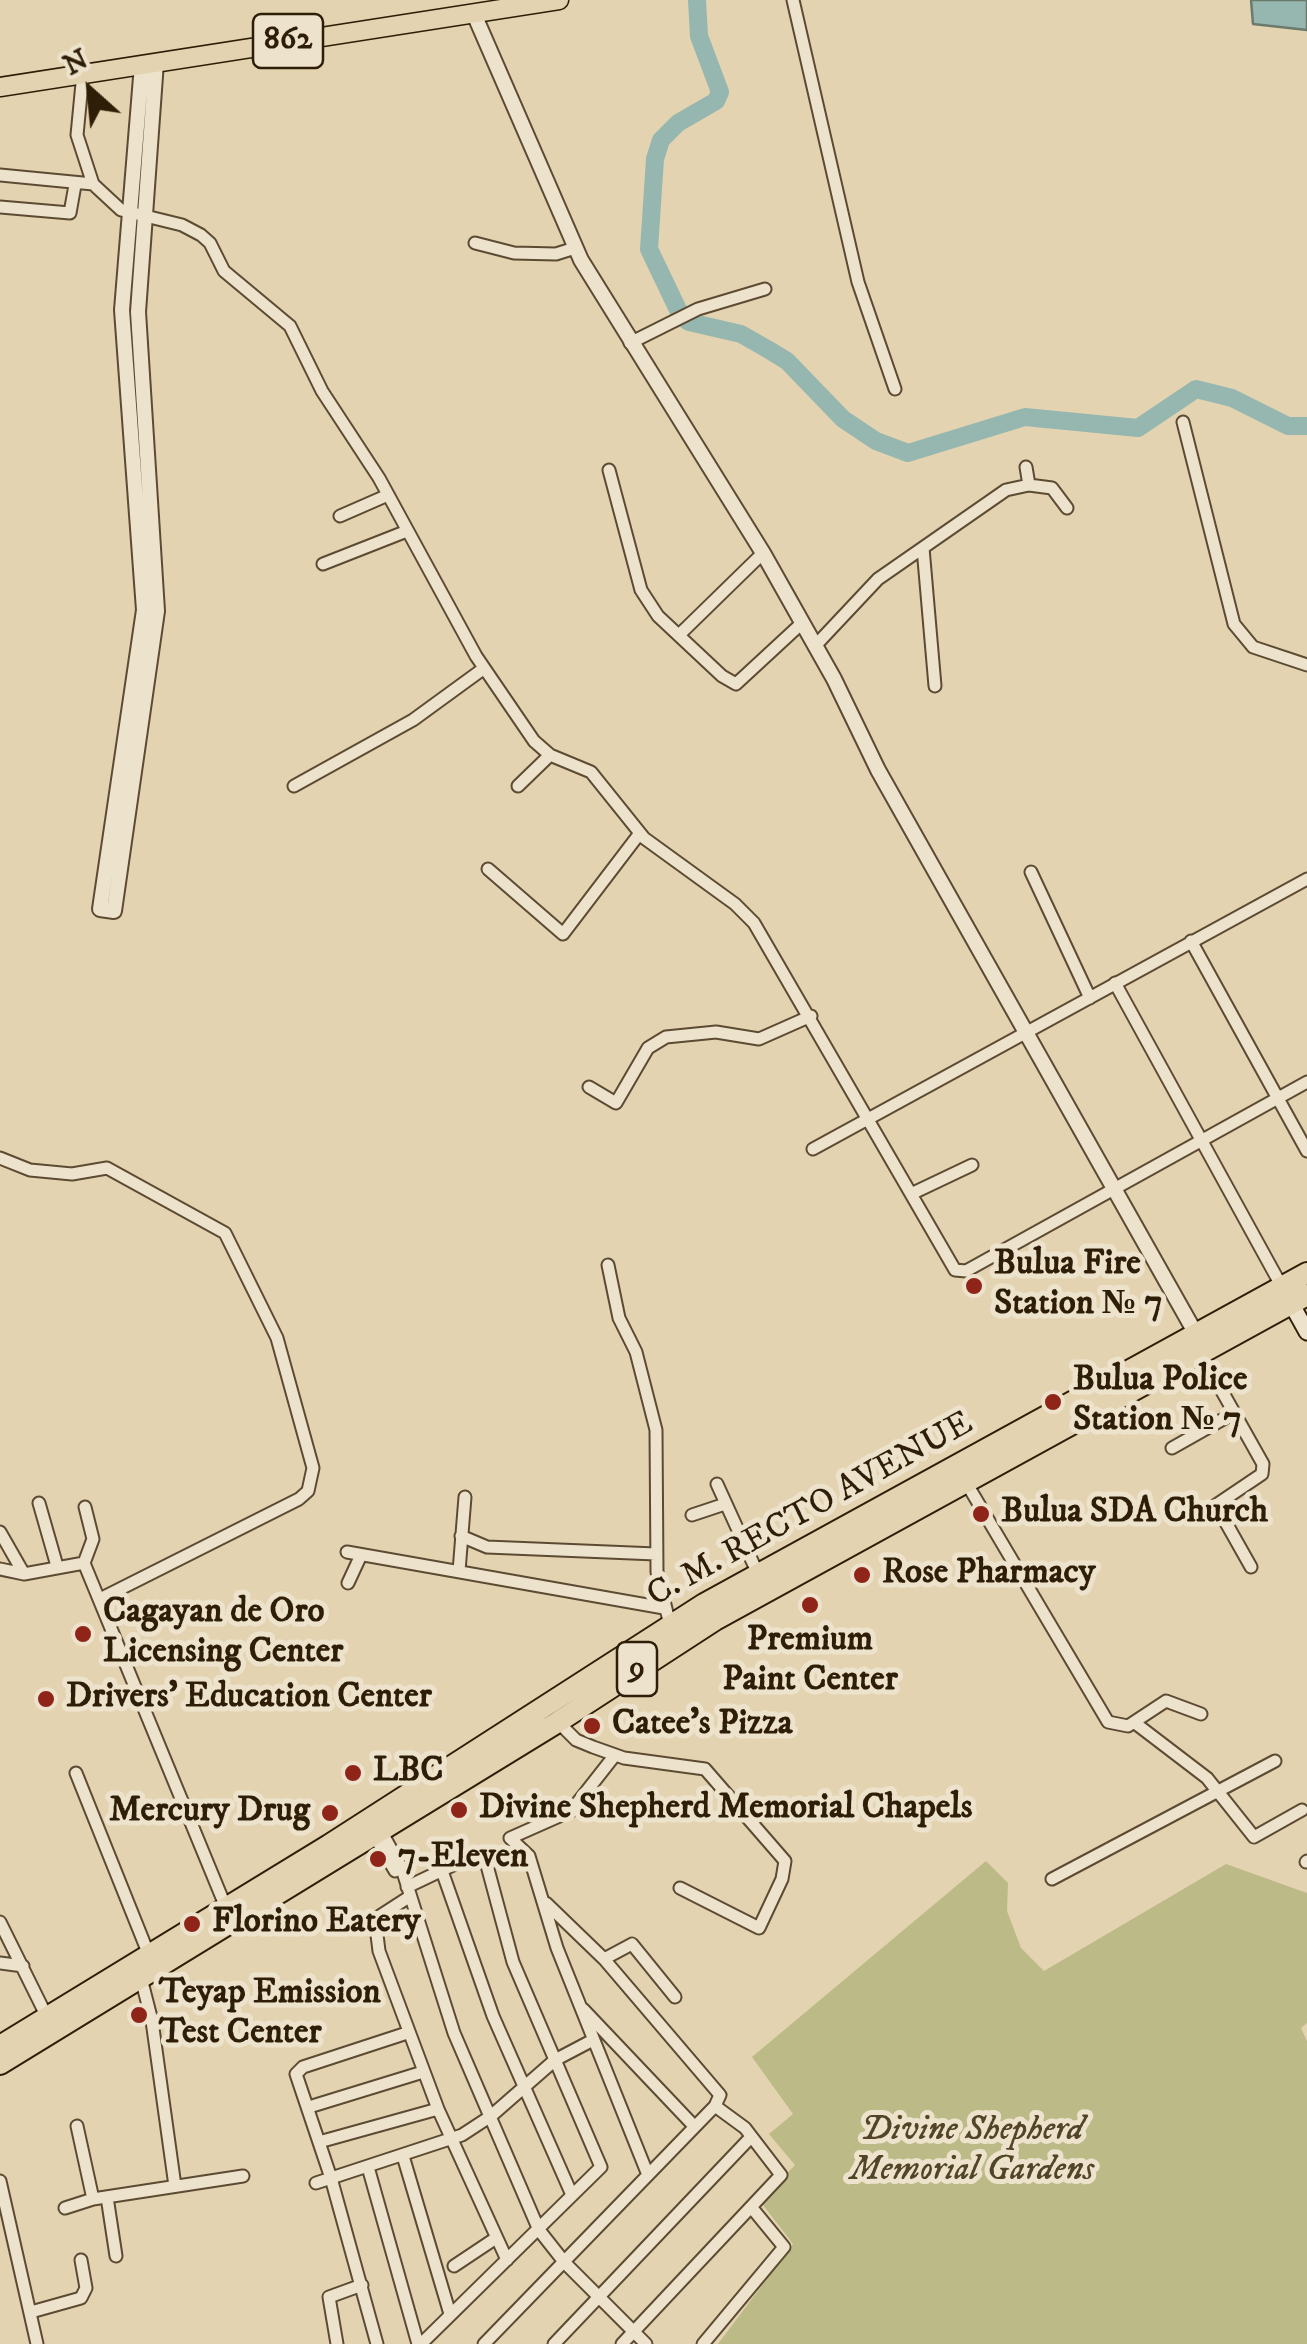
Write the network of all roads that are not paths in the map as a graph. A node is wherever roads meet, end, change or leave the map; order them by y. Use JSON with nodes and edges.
{"nodes":[{"id":1,"x":558,"y":0,"type":"edge"},
{"id":2,"x":792,"y":0,"type":"edge"},
{"id":3,"x":470,"y":7,"type":"edge"},
{"id":4,"x":148,"y":64,"type":"junction"},
{"id":5,"x":83,"y":74,"type":"junction"},
{"id":6,"x":0,"y":86,"type":"edge"},
{"id":7,"x":0,"y":175,"type":"edge"},
{"id":8,"x":94,"y":184,"type":"junction"},
{"id":9,"x":75,"y":185,"type":"junction"},
{"id":10,"x":0,"y":207,"type":"edge"},
{"id":11,"x":137,"y":214,"type":"junction"},
{"id":12,"x":475,"y":243,"type":"dead end"},
{"id":13,"x":576,"y":248,"type":"junction"},
{"id":14,"x":765,"y":289,"type":"dead end"},
{"id":15,"x":630,"y":343,"type":"junction"},
{"id":16,"x":895,"y":389,"type":"dead end"},
{"id":17,"x":1183,"y":422,"type":"dead end"},
{"id":18,"x":1026,"y":467,"type":"dead end"},
{"id":19,"x":609,"y":470,"type":"dead end"},
{"id":20,"x":1030,"y":484,"type":"junction"},
{"id":21,"x":388,"y":496,"type":"junction"},
{"id":22,"x":1068,"y":508,"type":"dead end"},
{"id":23,"x":340,"y":516,"type":"dead end"},
{"id":24,"x":407,"y":531,"type":"junction"},
{"id":25,"x":923,"y":548,"type":"junction"},
{"id":26,"x":763,"y":552,"type":"junction"},
{"id":27,"x":323,"y":564,"type":"dead end"},
{"id":28,"x":802,"y":624,"type":"junction"},
{"id":29,"x":679,"y":635,"type":"junction"},
{"id":30,"x":815,"y":646,"type":"junction"},
{"id":31,"x":1307,"y":665,"type":"edge"},
{"id":32,"x":484,"y":669,"type":"junction"},
{"id":33,"x":935,"y":686,"type":"dead end"},
{"id":34,"x":550,"y":755,"type":"junction"},
{"id":35,"x":294,"y":786,"type":"dead end"},
{"id":36,"x":518,"y":786,"type":"dead end"},
{"id":37,"x":640,"y":833,"type":"junction"},
{"id":38,"x":488,"y":869,"type":"dead end"},
{"id":39,"x":1031,"y":872,"type":"dead end"},
{"id":40,"x":1307,"y":879,"type":"edge"},
{"id":41,"x":107,"y":910,"type":"dead end"},
{"id":42,"x":1192,"y":941,"type":"junction"},
{"id":43,"x":1116,"y":983,"type":"junction"},
{"id":44,"x":1090,"y":998,"type":"junction"},
{"id":45,"x":810,"y":1016,"type":"junction"},
{"id":46,"x":1028,"y":1032,"type":"junction"},
{"id":47,"x":1307,"y":1082,"type":"edge"},
{"id":48,"x":590,"y":1087,"type":"dead end"},
{"id":49,"x":1280,"y":1099,"type":"junction"},
{"id":50,"x":870,"y":1118,"type":"junction"},
{"id":51,"x":1202,"y":1138,"type":"junction"},
{"id":52,"x":813,"y":1149,"type":"dead end"},
{"id":53,"x":1307,"y":1150,"type":"edge"},
{"id":54,"x":0,"y":1158,"type":"edge"},
{"id":55,"x":972,"y":1165,"type":"dead end"},
{"id":56,"x":1116,"y":1188,"type":"junction"},
{"id":57,"x":911,"y":1194,"type":"junction"},
{"id":58,"x":608,"y":1265,"type":"dead end"},
{"id":59,"x":1307,"y":1273,"type":"edge"},
{"id":60,"x":1293,"y":1295,"type":"edge"},
{"id":61,"x":1307,"y":1332,"type":"edge"},
{"id":62,"x":1198,"y":1343,"type":"junction"},
{"id":63,"x":1234,"y":1413,"type":"junction"},
{"id":64,"x":1172,"y":1448,"type":"dead end"},
{"id":65,"x":962,"y":1474,"type":"junction"},
{"id":66,"x":716,"y":1484,"type":"dead end"},
{"id":67,"x":465,"y":1498,"type":"dead end"},
{"id":68,"x":39,"y":1502,"type":"dead end"},
{"id":69,"x":725,"y":1504,"type":"junction"},
{"id":70,"x":85,"y":1508,"type":"dead end"},
{"id":71,"x":692,"y":1515,"type":"dead end"},
{"id":72,"x":0,"y":1532,"type":"edge"},
{"id":73,"x":461,"y":1536,"type":"junction"},
{"id":74,"x":347,"y":1552,"type":"dead end"},
{"id":75,"x":656,"y":1554,"type":"junction"},
{"id":76,"x":360,"y":1555,"type":"junction"},
{"id":77,"x":84,"y":1563,"type":"junction"},
{"id":78,"x":57,"y":1566,"type":"junction"},
{"id":79,"x":1250,"y":1567,"type":"dead end"},
{"id":80,"x":0,"y":1569,"type":"edge"},
{"id":81,"x":459,"y":1571,"type":"junction"},
{"id":82,"x":24,"y":1574,"type":"junction"},
{"id":83,"x":758,"y":1574,"type":"junction"},
{"id":84,"x":348,"y":1583,"type":"dead end"},
{"id":85,"x":102,"y":1598,"type":"junction"},
{"id":86,"x":667,"y":1616,"type":"junction"},
{"id":87,"x":1201,"y":1714,"type":"dead end"},
{"id":88,"x":552,"y":1715,"type":"junction"},
{"id":89,"x":1135,"y":1724,"type":"junction"},
{"id":90,"x":615,"y":1754,"type":"junction"},
{"id":91,"x":1275,"y":1761,"type":"dead end"},
{"id":92,"x":76,"y":1773,"type":"dead end"},
{"id":93,"x":1218,"y":1791,"type":"junction"},
{"id":94,"x":1302,"y":1810,"type":"dead end"},
{"id":95,"x":378,"y":1833,"type":"junction"},
{"id":96,"x":442,"y":1870,"type":"junction"},
{"id":97,"x":1052,"y":1879,"type":"dead end"},
{"id":98,"x":680,"y":1888,"type":"dead end"},
{"id":99,"x":408,"y":1892,"type":"junction"},
{"id":100,"x":546,"y":1903,"type":"junction"},
{"id":101,"x":230,"y":1914,"type":"junction"},
{"id":102,"x":0,"y":1922,"type":"edge"},
{"id":103,"x":149,"y":1955,"type":"junction"},
{"id":104,"x":604,"y":1960,"type":"junction"},
{"id":105,"x":0,"y":1963,"type":"edge"},
{"id":106,"x":23,"y":1966,"type":"junction"},
{"id":107,"x":140,"y":1978,"type":"junction"},
{"id":108,"x":675,"y":1997,"type":"dead end"},
{"id":109,"x":578,"y":2004,"type":"junction"},
{"id":110,"x":47,"y":2018,"type":"junction"},
{"id":111,"x":407,"y":2033,"type":"junction"},
{"id":112,"x":593,"y":2040,"type":"junction"},
{"id":113,"x":0,"y":2046,"type":"edge"},
{"id":114,"x":555,"y":2060,"type":"junction"},
{"id":115,"x":0,"y":2064,"type":"edge"},
{"id":116,"x":423,"y":2072,"type":"junction"},
{"id":117,"x":522,"y":2086,"type":"junction"},
{"id":118,"x":715,"y":2106,"type":"junction"},
{"id":119,"x":309,"y":2107,"type":"junction"},
{"id":120,"x":438,"y":2109,"type":"junction"},
{"id":121,"x":491,"y":2116,"type":"junction"},
{"id":122,"x":77,"y":2126,"type":"dead end"},
{"id":123,"x":694,"y":2126,"type":"junction"},
{"id":124,"x":751,"y":2137,"type":"junction"},
{"id":125,"x":452,"y":2140,"type":"junction"},
{"id":126,"x":320,"y":2142,"type":"junction"},
{"id":127,"x":403,"y":2156,"type":"junction"},
{"id":128,"x":368,"y":2167,"type":"junction"},
{"id":129,"x":648,"y":2175,"type":"junction"},
{"id":130,"x":242,"y":2176,"type":"dead end"},
{"id":131,"x":331,"y":2178,"type":"junction"},
{"id":132,"x":0,"y":2181,"type":"edge"},
{"id":133,"x":316,"y":2182,"type":"dead end"},
{"id":134,"x":174,"y":2186,"type":"junction"},
{"id":135,"x":572,"y":2195,"type":"junction"},
{"id":136,"x":107,"y":2197,"type":"junction"},
{"id":137,"x":93,"y":2199,"type":"junction"},
{"id":138,"x":64,"y":2208,"type":"dead end"},
{"id":139,"x":752,"y":2208,"type":"junction"},
{"id":140,"x":538,"y":2230,"type":"junction"},
{"id":141,"x":496,"y":2238,"type":"junction"},
{"id":142,"x":116,"y":2256,"type":"dead end"},
{"id":143,"x":81,"y":2260,"type":"dead end"},
{"id":144,"x":507,"y":2260,"type":"junction"},
{"id":145,"x":565,"y":2263,"type":"junction"},
{"id":146,"x":454,"y":2266,"type":"dead end"},
{"id":147,"x":362,"y":2285,"type":"junction"},
{"id":148,"x":598,"y":2297,"type":"junction"},
{"id":149,"x":31,"y":2312,"type":"junction"},
{"id":150,"x":450,"y":2314,"type":"junction"},
{"id":151,"x":634,"y":2332,"type":"junction"},
{"id":152,"x":37,"y":2344,"type":"edge"},
{"id":153,"x":337,"y":2344,"type":"edge"},
{"id":154,"x":376,"y":2344,"type":"edge"},
{"id":155,"x":419,"y":2344,"type":"edge"},
{"id":156,"x":484,"y":2344,"type":"edge"},
{"id":157,"x":554,"y":2344,"type":"edge"},
{"id":158,"x":622,"y":2344,"type":"edge"},
{"id":159,"x":646,"y":2344,"type":"edge"},
{"id":160,"x":704,"y":2344,"type":"edge"}],
"edges":[{"from":1,"to":3,"type":"main road","number":"862"},
{"from":2,"to":16,"type":"street"},
{"from":3,"to":4,"type":"main road","number":"862"},
{"from":3,"to":13,"type":"street"},
{"from":4,"to":5,"type":"main road","number":"862"},
{"from":4,"to":11,"type":"street"},
{"from":5,"to":6,"type":"main road","number":"862"},
{"from":5,"to":8,"type":"street"},
{"from":7,"to":9,"type":"street"},
{"from":8,"to":9,"type":"street"},
{"from":8,"to":11,"type":"street"},
{"from":9,"to":10,"type":"street"},
{"from":11,"to":21,"type":"street"},
{"from":11,"to":41,"type":"street"},
{"from":12,"to":13,"type":"street"},
{"from":13,"to":15,"type":"street"},
{"from":14,"to":15,"type":"street"},
{"from":15,"to":26,"type":"street"},
{"from":17,"to":31,"type":"street"},
{"from":18,"to":20,"type":"street"},
{"from":19,"to":29,"type":"street"},
{"from":20,"to":22,"type":"street"},
{"from":20,"to":25,"type":"street"},
{"from":21,"to":23,"type":"street"},
{"from":21,"to":24,"type":"street"},
{"from":24,"to":27,"type":"street"},
{"from":24,"to":32,"type":"street"},
{"from":25,"to":30,"type":"street"},
{"from":25,"to":33,"type":"street"},
{"from":26,"to":28,"type":"street"},
{"from":26,"to":29,"type":"street"},
{"from":28,"to":29,"type":"street"},
{"from":28,"to":30,"type":"street"},
{"from":30,"to":46,"type":"street"},
{"from":32,"to":34,"type":"street"},
{"from":32,"to":35,"type":"street"},
{"from":34,"to":36,"type":"street"},
{"from":34,"to":37,"type":"street"},
{"from":37,"to":38,"type":"street"},
{"from":37,"to":45,"type":"street"},
{"from":39,"to":44,"type":"street"},
{"from":40,"to":42,"type":"street"},
{"from":42,"to":43,"type":"street"},
{"from":42,"to":49,"type":"street"},
{"from":43,"to":44,"type":"street"},
{"from":43,"to":51,"type":"street"},
{"from":44,"to":46,"type":"street"},
{"from":45,"to":48,"type":"street"},
{"from":45,"to":50,"type":"street"},
{"from":46,"to":50,"type":"street"},
{"from":46,"to":56,"type":"street"},
{"from":47,"to":49,"type":"street"},
{"from":49,"to":51,"type":"street"},
{"from":49,"to":53,"type":"street"},
{"from":50,"to":52,"type":"street"},
{"from":50,"to":57,"type":"street"},
{"from":51,"to":56,"type":"street"},
{"from":51,"to":60,"type":"street"},
{"from":54,"to":85,"type":"street"},
{"from":55,"to":57,"type":"street"},
{"from":56,"to":57,"type":"street"},
{"from":56,"to":62,"type":"street"},
{"from":58,"to":75,"type":"street"},
{"from":59,"to":60,"type":"highway","name":"C. M. RECTO AVENUE","number":"9"},
{"from":60,"to":61,"type":"main road"},
{"from":60,"to":62,"type":"highway","name":"C. M. RECTO AVENUE","number":"9"},
{"from":62,"to":63,"type":"street"},
{"from":62,"to":65,"type":"highway","name":"C. M. RECTO AVENUE","number":"9"},
{"from":63,"to":64,"type":"street"},
{"from":63,"to":79,"type":"street"},
{"from":65,"to":83,"type":"highway","name":"C. M. RECTO AVENUE","number":"9"},
{"from":65,"to":88,"type":"highway","name":"C. M. RECTO AVENUE","number":"9"},
{"from":65,"to":89,"type":"street"},
{"from":66,"to":69,"type":"street"},
{"from":67,"to":73,"type":"street"},
{"from":68,"to":78,"type":"street"},
{"from":69,"to":71,"type":"street"},
{"from":69,"to":83,"type":"street"},
{"from":70,"to":77,"type":"street"},
{"from":72,"to":82,"type":"street"},
{"from":73,"to":75,"type":"street"},
{"from":73,"to":81,"type":"street"},
{"from":74,"to":76,"type":"street"},
{"from":75,"to":86,"type":"street"},
{"from":76,"to":81,"type":"street"},
{"from":76,"to":84,"type":"street"},
{"from":77,"to":78,"type":"street"},
{"from":77,"to":85,"type":"street"},
{"from":78,"to":82,"type":"street"},
{"from":80,"to":82,"type":"street"},
{"from":81,"to":86,"type":"street"},
{"from":83,"to":86,"type":"highway","name":"C. M. RECTO AVENUE","number":"9"},
{"from":85,"to":101,"type":"street"},
{"from":86,"to":88,"type":"highway","name":"C. M. RECTO AVENUE","number":"9"},
{"from":87,"to":89,"type":"street"},
{"from":88,"to":90,"type":"street"},
{"from":88,"to":95,"type":"highway","name":"C. M. RECTO AVENUE","number":"9"},
{"from":88,"to":101,"type":"highway","name":"C. M. RECTO AVENUE","number":"9"},
{"from":89,"to":93,"type":"street"},
{"from":90,"to":98,"type":"street"},
{"from":90,"to":100,"type":"street"},
{"from":91,"to":93,"type":"street"},
{"from":92,"to":103,"type":"street"},
{"from":93,"to":94,"type":"street"},
{"from":93,"to":97,"type":"street"},
{"from":95,"to":99,"type":"street"},
{"from":95,"to":101,"type":"highway","name":"C. M. RECTO AVENUE","number":"9"},
{"from":96,"to":99,"type":"street"},
{"from":96,"to":114,"type":"street"},
{"from":96,"to":117,"type":"street"},
{"from":99,"to":111,"type":"street"},
{"from":99,"to":121,"type":"street"},
{"from":100,"to":104,"type":"street"},
{"from":100,"to":109,"type":"street"},
{"from":101,"to":103,"type":"highway","name":"C. M. RECTO AVENUE","number":"9"},
{"from":101,"to":107,"type":"highway","name":"C. M. RECTO AVENUE","number":"9"},
{"from":102,"to":106,"type":"street"},
{"from":103,"to":110,"type":"highway","name":"C. M. RECTO AVENUE","number":"9"},
{"from":104,"to":108,"type":"street"},
{"from":104,"to":118,"type":"street"},
{"from":105,"to":106,"type":"street"},
{"from":106,"to":110,"type":"street"},
{"from":107,"to":115,"type":"highway","name":"C. M. RECTO AVENUE","number":"9"},
{"from":107,"to":134,"type":"street"},
{"from":109,"to":112,"type":"street"},
{"from":109,"to":123,"type":"street"},
{"from":110,"to":113,"type":"highway","name":"C. M. RECTO AVENUE","number":"9"},
{"from":111,"to":116,"type":"street"},
{"from":111,"to":119,"type":"street"},
{"from":112,"to":114,"type":"street"},
{"from":112,"to":129,"type":"street"},
{"from":114,"to":117,"type":"street"},
{"from":114,"to":135,"type":"street"},
{"from":116,"to":119,"type":"street"},
{"from":116,"to":120,"type":"street"},
{"from":117,"to":121,"type":"street"},
{"from":117,"to":135,"type":"street"},
{"from":118,"to":123,"type":"street"},
{"from":118,"to":124,"type":"street"},
{"from":119,"to":126,"type":"street"},
{"from":120,"to":125,"type":"street"},
{"from":120,"to":126,"type":"street"},
{"from":121,"to":125,"type":"street"},
{"from":121,"to":140,"type":"street"},
{"from":122,"to":137,"type":"street"},
{"from":123,"to":129,"type":"street"},
{"from":124,"to":139,"type":"street"},
{"from":124,"to":148,"type":"street"},
{"from":125,"to":127,"type":"street"},
{"from":125,"to":141,"type":"street"},
{"from":126,"to":131,"type":"street"},
{"from":127,"to":128,"type":"street"},
{"from":127,"to":150,"type":"street"},
{"from":128,"to":131,"type":"street"},
{"from":128,"to":155,"type":"street"},
{"from":129,"to":145,"type":"street"},
{"from":130,"to":134,"type":"street"},
{"from":131,"to":133,"type":"street"},
{"from":131,"to":147,"type":"street"},
{"from":132,"to":149,"type":"street"},
{"from":134,"to":136,"type":"street"},
{"from":135,"to":140,"type":"street"},
{"from":136,"to":137,"type":"street"},
{"from":136,"to":142,"type":"street"},
{"from":137,"to":138,"type":"street"},
{"from":139,"to":151,"type":"street"},
{"from":139,"to":160,"type":"street"},
{"from":140,"to":144,"type":"street"},
{"from":140,"to":145,"type":"street"},
{"from":141,"to":144,"type":"street"},
{"from":141,"to":146,"type":"street"},
{"from":143,"to":149,"type":"street"},
{"from":144,"to":150,"type":"street"},
{"from":145,"to":148,"type":"street"},
{"from":145,"to":156,"type":"street"},
{"from":147,"to":153,"type":"street"},
{"from":147,"to":154,"type":"street"},
{"from":148,"to":151,"type":"street"},
{"from":148,"to":157,"type":"street"},
{"from":149,"to":152,"type":"street"},
{"from":150,"to":155,"type":"street"},
{"from":151,"to":158,"type":"street"},
{"from":151,"to":159,"type":"street"}]}
